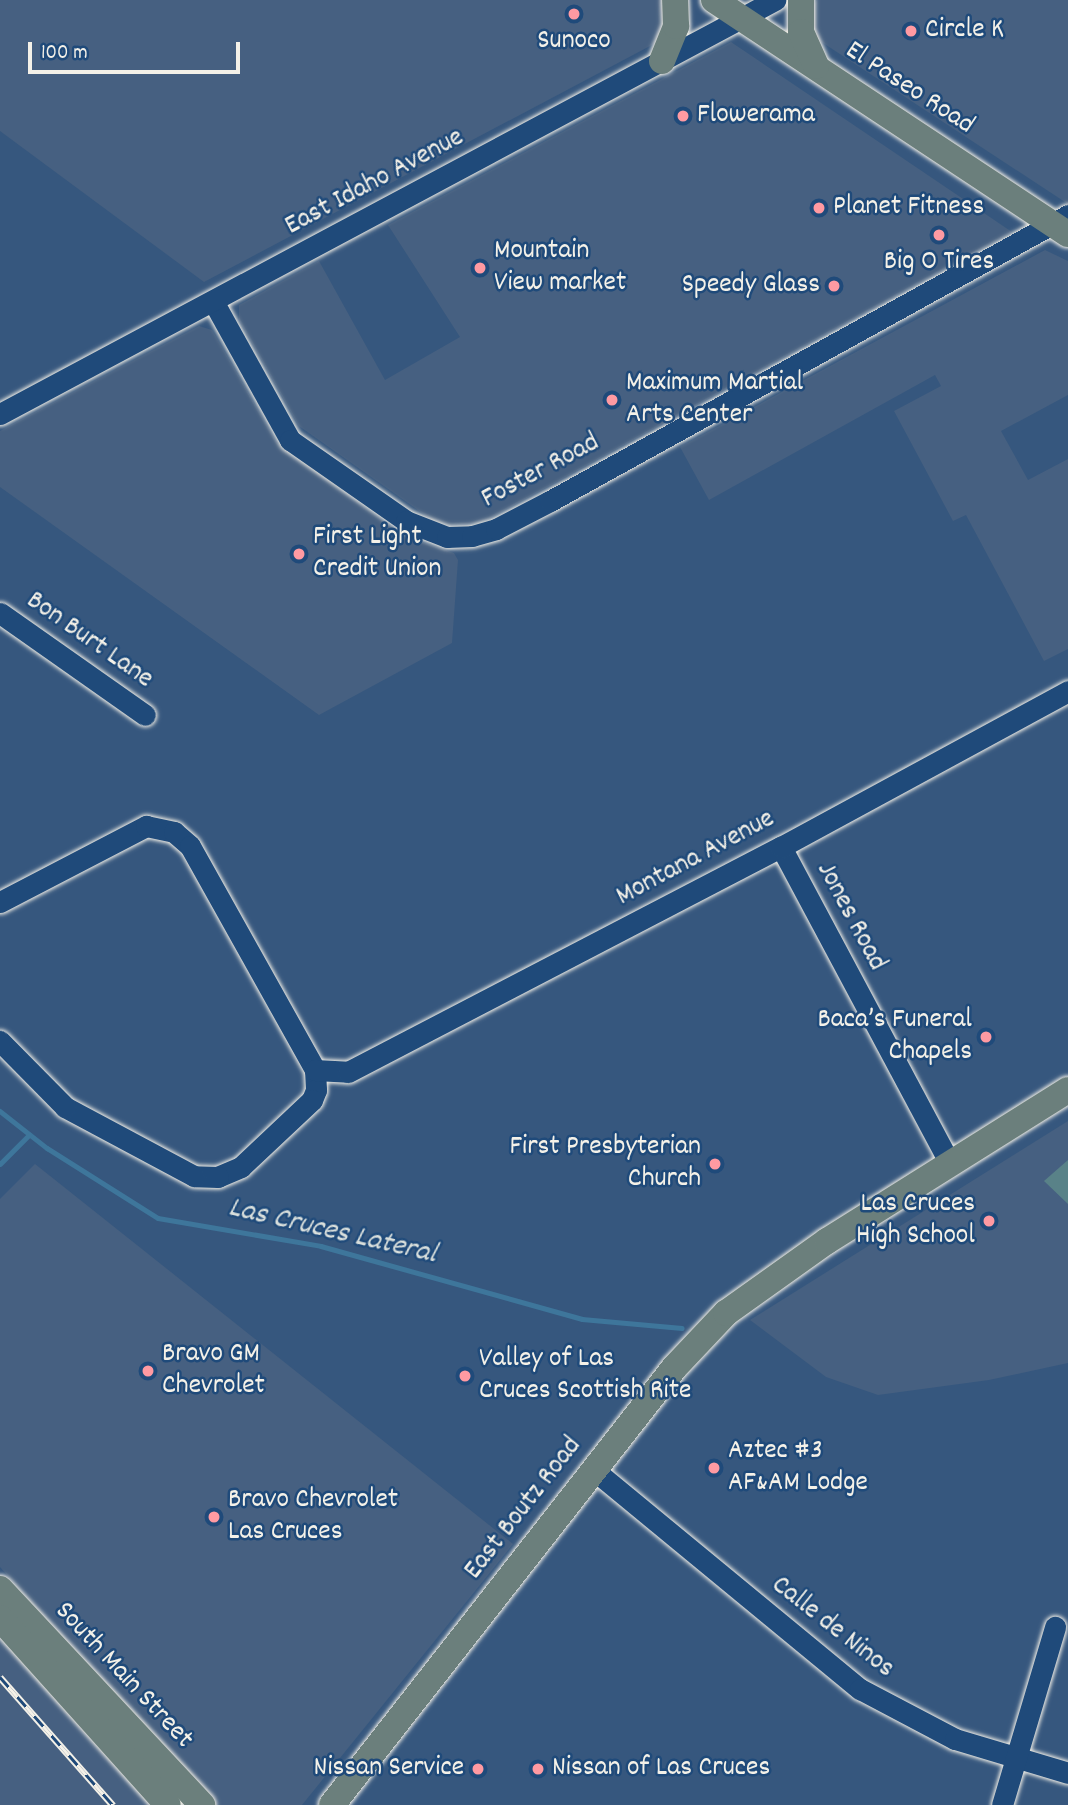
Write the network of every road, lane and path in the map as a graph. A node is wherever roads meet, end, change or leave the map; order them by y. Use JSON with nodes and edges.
{"nodes":[{"id":1,"x":675,"y":0,"type":"edge"},
{"id":2,"x":714,"y":0,"type":"edge"},
{"id":3,"x":775,"y":0,"type":"edge"},
{"id":4,"x":802,"y":0,"type":"edge"},
{"id":5,"x":741,"y":18,"type":"junction"},
{"id":6,"x":662,"y":61,"type":"junction"},
{"id":7,"x":816,"y":66,"type":"junction"},
{"id":8,"x":1063,"y":224,"type":"edge"},
{"id":9,"x":213,"y":301,"type":"junction"},
{"id":10,"x":0,"y":414,"type":"edge"},
{"id":11,"x":0,"y":613,"type":"edge"},
{"id":12,"x":1068,"y":691,"type":"edge"},
{"id":13,"x":145,"y":715,"type":"dead end"},
{"id":14,"x":781,"y":847,"type":"junction"},
{"id":15,"x":0,"y":902,"type":"edge"},
{"id":16,"x":0,"y":1041,"type":"edge"},
{"id":17,"x":315,"y":1070,"type":"junction"},
{"id":18,"x":1068,"y":1090,"type":"edge"},
{"id":19,"x":949,"y":1162,"type":"junction"},
{"id":20,"x":594,"y":1470,"type":"junction"},
{"id":21,"x":0,"y":1589,"type":"edge"},
{"id":22,"x":0,"y":1618,"type":"edge"},
{"id":23,"x":1055,"y":1627,"type":"dead end"},
{"id":24,"x":1016,"y":1756,"type":"junction"},
{"id":25,"x":1068,"y":1773,"type":"edge"},
{"id":26,"x":168,"y":1805,"type":"edge"},
{"id":27,"x":202,"y":1805,"type":"edge"},
{"id":28,"x":332,"y":1805,"type":"edge"},
{"id":29,"x":1002,"y":1805,"type":"edge"}],
"edges":[{"from":1,"to":6,"type":"main road"},
{"from":2,"to":5,"type":"main road","name":"El Paseo Road"},
{"from":3,"to":5,"type":"street","name":"East Idaho Avenue"},
{"from":4,"to":7,"type":"main road"},
{"from":5,"to":6,"type":"street","name":"East Idaho Avenue"},
{"from":5,"to":7,"type":"main road","name":"El Paseo Road"},
{"from":6,"to":9,"type":"street","name":"East Idaho Avenue"},
{"from":7,"to":8,"type":"main road","name":"El Paseo Road"},
{"from":8,"to":9,"type":"street","name":"Foster Road"},
{"from":9,"to":10,"type":"street","name":"East Idaho Avenue"},
{"from":11,"to":13,"type":"street","name":"Bon Burt Lane"},
{"from":12,"to":14,"type":"street","name":"Montana Avenue"},
{"from":14,"to":17,"type":"street","name":"Montana Avenue"},
{"from":14,"to":19,"type":"street","name":"Jones Road"},
{"from":15,"to":17,"type":"street"},
{"from":16,"to":17,"type":"street"},
{"from":18,"to":19,"type":"main road","name":"East Boutz Road"},
{"from":19,"to":20,"type":"main road","name":"East Boutz Road"},
{"from":20,"to":24,"type":"street","name":"Calle de Ninos"},
{"from":20,"to":28,"type":"main road","name":"East Boutz Road"},
{"from":21,"to":27,"type":"main road","name":"South Main Street"},
{"from":22,"to":26,"type":"main road","name":"South Main Street"},
{"from":23,"to":24,"type":"street"},
{"from":24,"to":25,"type":"street","name":"Calle de Ninos"},
{"from":24,"to":29,"type":"street"}]}
